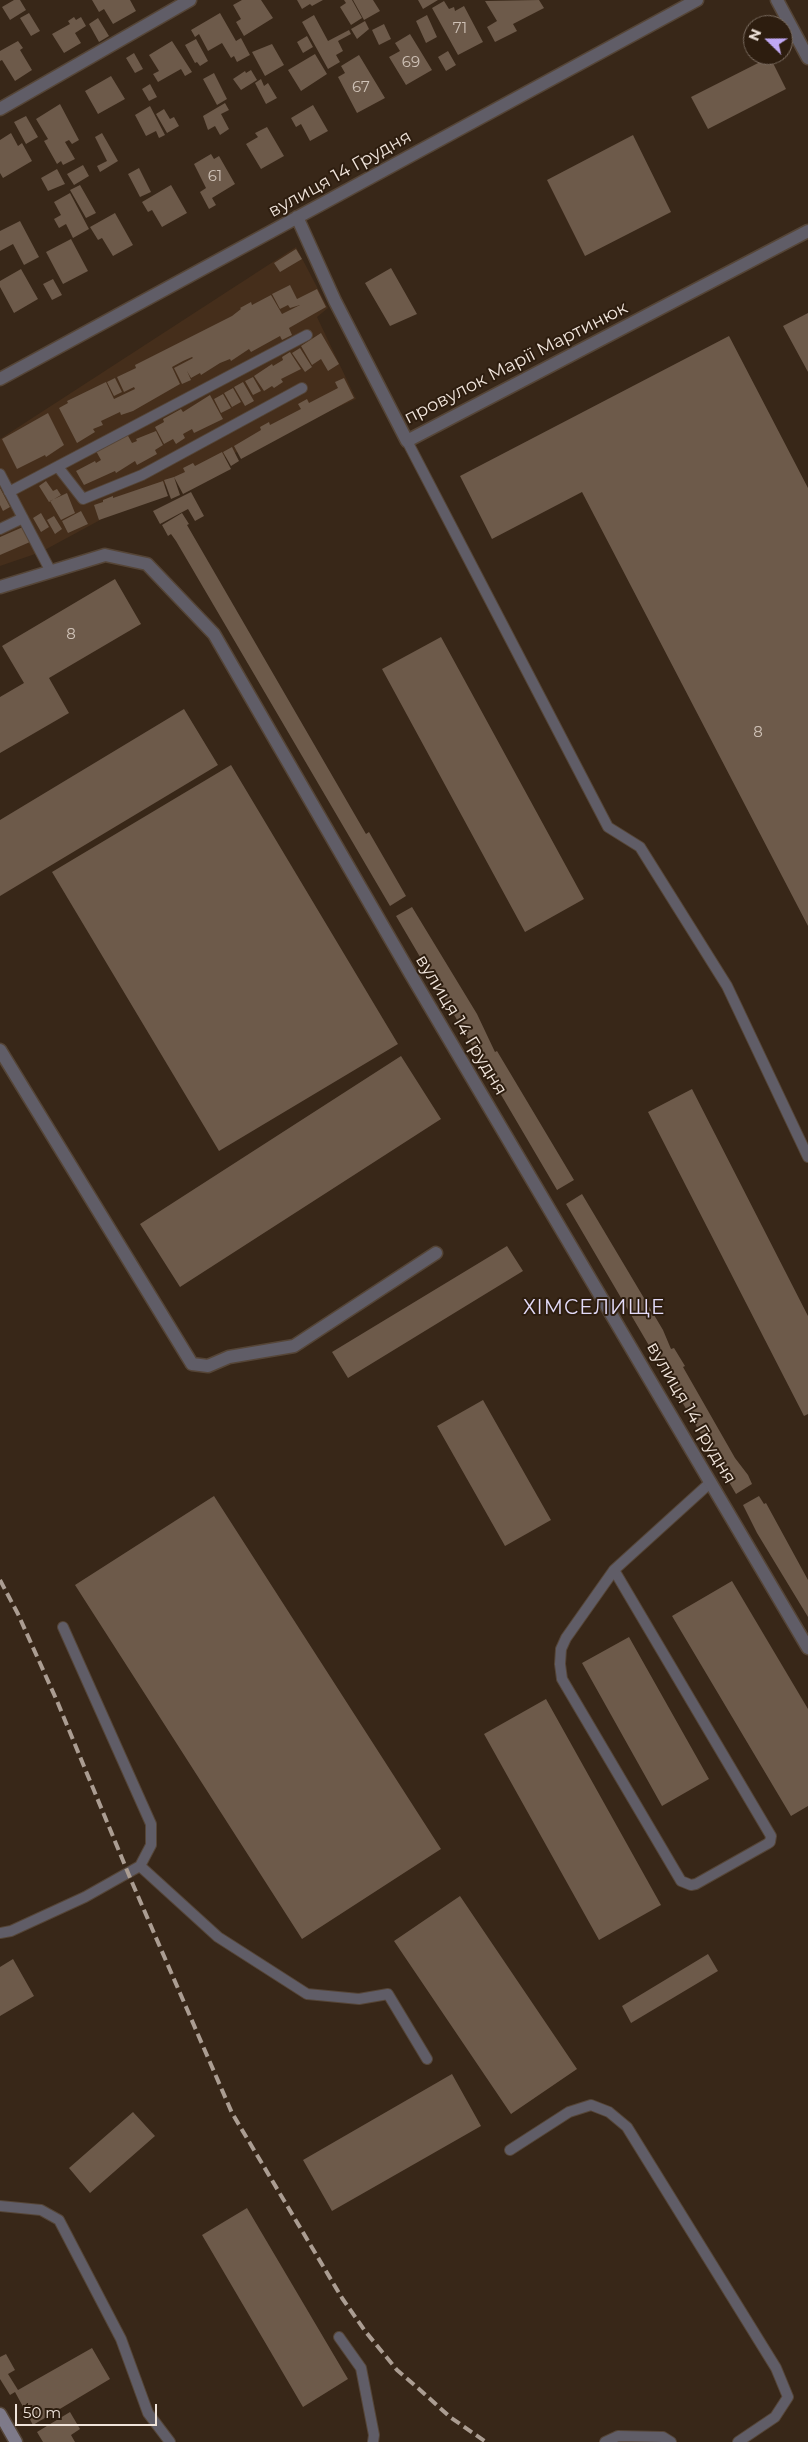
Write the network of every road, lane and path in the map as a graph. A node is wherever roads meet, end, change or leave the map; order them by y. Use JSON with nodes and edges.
{"nodes":[{"id":1,"x":190,"y":0,"type":"edge"},
{"id":2,"x":697,"y":0,"type":"edge"},
{"id":3,"x":777,"y":0,"type":"edge"},
{"id":4,"x":808,"y":58,"type":"edge"},
{"id":5,"x":0,"y":110,"type":"edge"},
{"id":6,"x":297,"y":217,"type":"junction"},
{"id":7,"x":808,"y":231,"type":"edge"},
{"id":8,"x":307,"y":335,"type":"dead end"},
{"id":9,"x":0,"y":379,"type":"edge"},
{"id":10,"x":302,"y":388,"type":"dead end"},
{"id":11,"x":407,"y":441,"type":"junction"},
{"id":12,"x":58,"y":467,"type":"junction"},
{"id":13,"x":0,"y":474,"type":"edge"},
{"id":14,"x":10,"y":492,"type":"junction"},
{"id":15,"x":23,"y":518,"type":"junction"},
{"id":16,"x":0,"y":529,"type":"edge"},
{"id":17,"x":50,"y":570,"type":"junction"},
{"id":18,"x":0,"y":587,"type":"edge"},
{"id":19,"x":0,"y":1050,"type":"edge"},
{"id":20,"x":808,"y":1157,"type":"edge"},
{"id":21,"x":436,"y":1253,"type":"dead end"},
{"id":22,"x":711,"y":1482,"type":"junction"},
{"id":23,"x":614,"y":1570,"type":"junction"},
{"id":24,"x":63,"y":1627,"type":"dead end"},
{"id":25,"x":808,"y":1648,"type":"edge"},
{"id":26,"x":140,"y":1866,"type":"junction"},
{"id":27,"x":0,"y":1933,"type":"edge"},
{"id":28,"x":427,"y":2059,"type":"dead end"},
{"id":29,"x":510,"y":2150,"type":"dead end"},
{"id":30,"x":0,"y":2206,"type":"edge"},
{"id":31,"x":339,"y":2338,"type":"dead end"},
{"id":32,"x":0,"y":2414,"type":"edge"},
{"id":33,"x":16,"y":2442,"type":"edge"},
{"id":34,"x":170,"y":2442,"type":"edge"},
{"id":35,"x":373,"y":2442,"type":"edge"},
{"id":36,"x":605,"y":2442,"type":"edge"},
{"id":37,"x":671,"y":2442,"type":"edge"},
{"id":38,"x":738,"y":2442,"type":"edge"}],
"edges":[{"from":1,"to":5,"type":"street"},
{"from":2,"to":6,"type":"street","name":"вулиця 14 Грудня"},
{"from":3,"to":4,"type":"street"},
{"from":6,"to":9,"type":"street","name":"вулиця 14 Грудня"},
{"from":6,"to":11,"type":"street","name":"провулок Марії Мартинюк"},
{"from":7,"to":11,"type":"street","name":"провулок Марії Мартинюк"},
{"from":8,"to":12,"type":"lane"},
{"from":10,"to":12,"type":"lane"},
{"from":11,"to":20,"type":"lane"},
{"from":12,"to":14,"type":"lane"},
{"from":13,"to":14,"type":"lane"},
{"from":14,"to":15,"type":"lane"},
{"from":15,"to":16,"type":"lane"},
{"from":15,"to":17,"type":"lane"},
{"from":17,"to":18,"type":"street","name":"вулиця 14 Грудня"},
{"from":17,"to":22,"type":"street","name":"вулиця 14 Грудня"},
{"from":19,"to":21,"type":"street"},
{"from":22,"to":23,"type":"lane"},
{"from":22,"to":25,"type":"street","name":"вулиця 14 Грудня"},
{"from":23,"to":23,"type":"lane"},
{"from":24,"to":26,"type":"lane"},
{"from":26,"to":27,"type":"lane"},
{"from":26,"to":28,"type":"lane"},
{"from":29,"to":38,"type":"lane"},
{"from":30,"to":34,"type":"lane"},
{"from":31,"to":35,"type":"lane"},
{"from":32,"to":33,"type":"street"},
{"from":36,"to":37,"type":"lane"}]}
